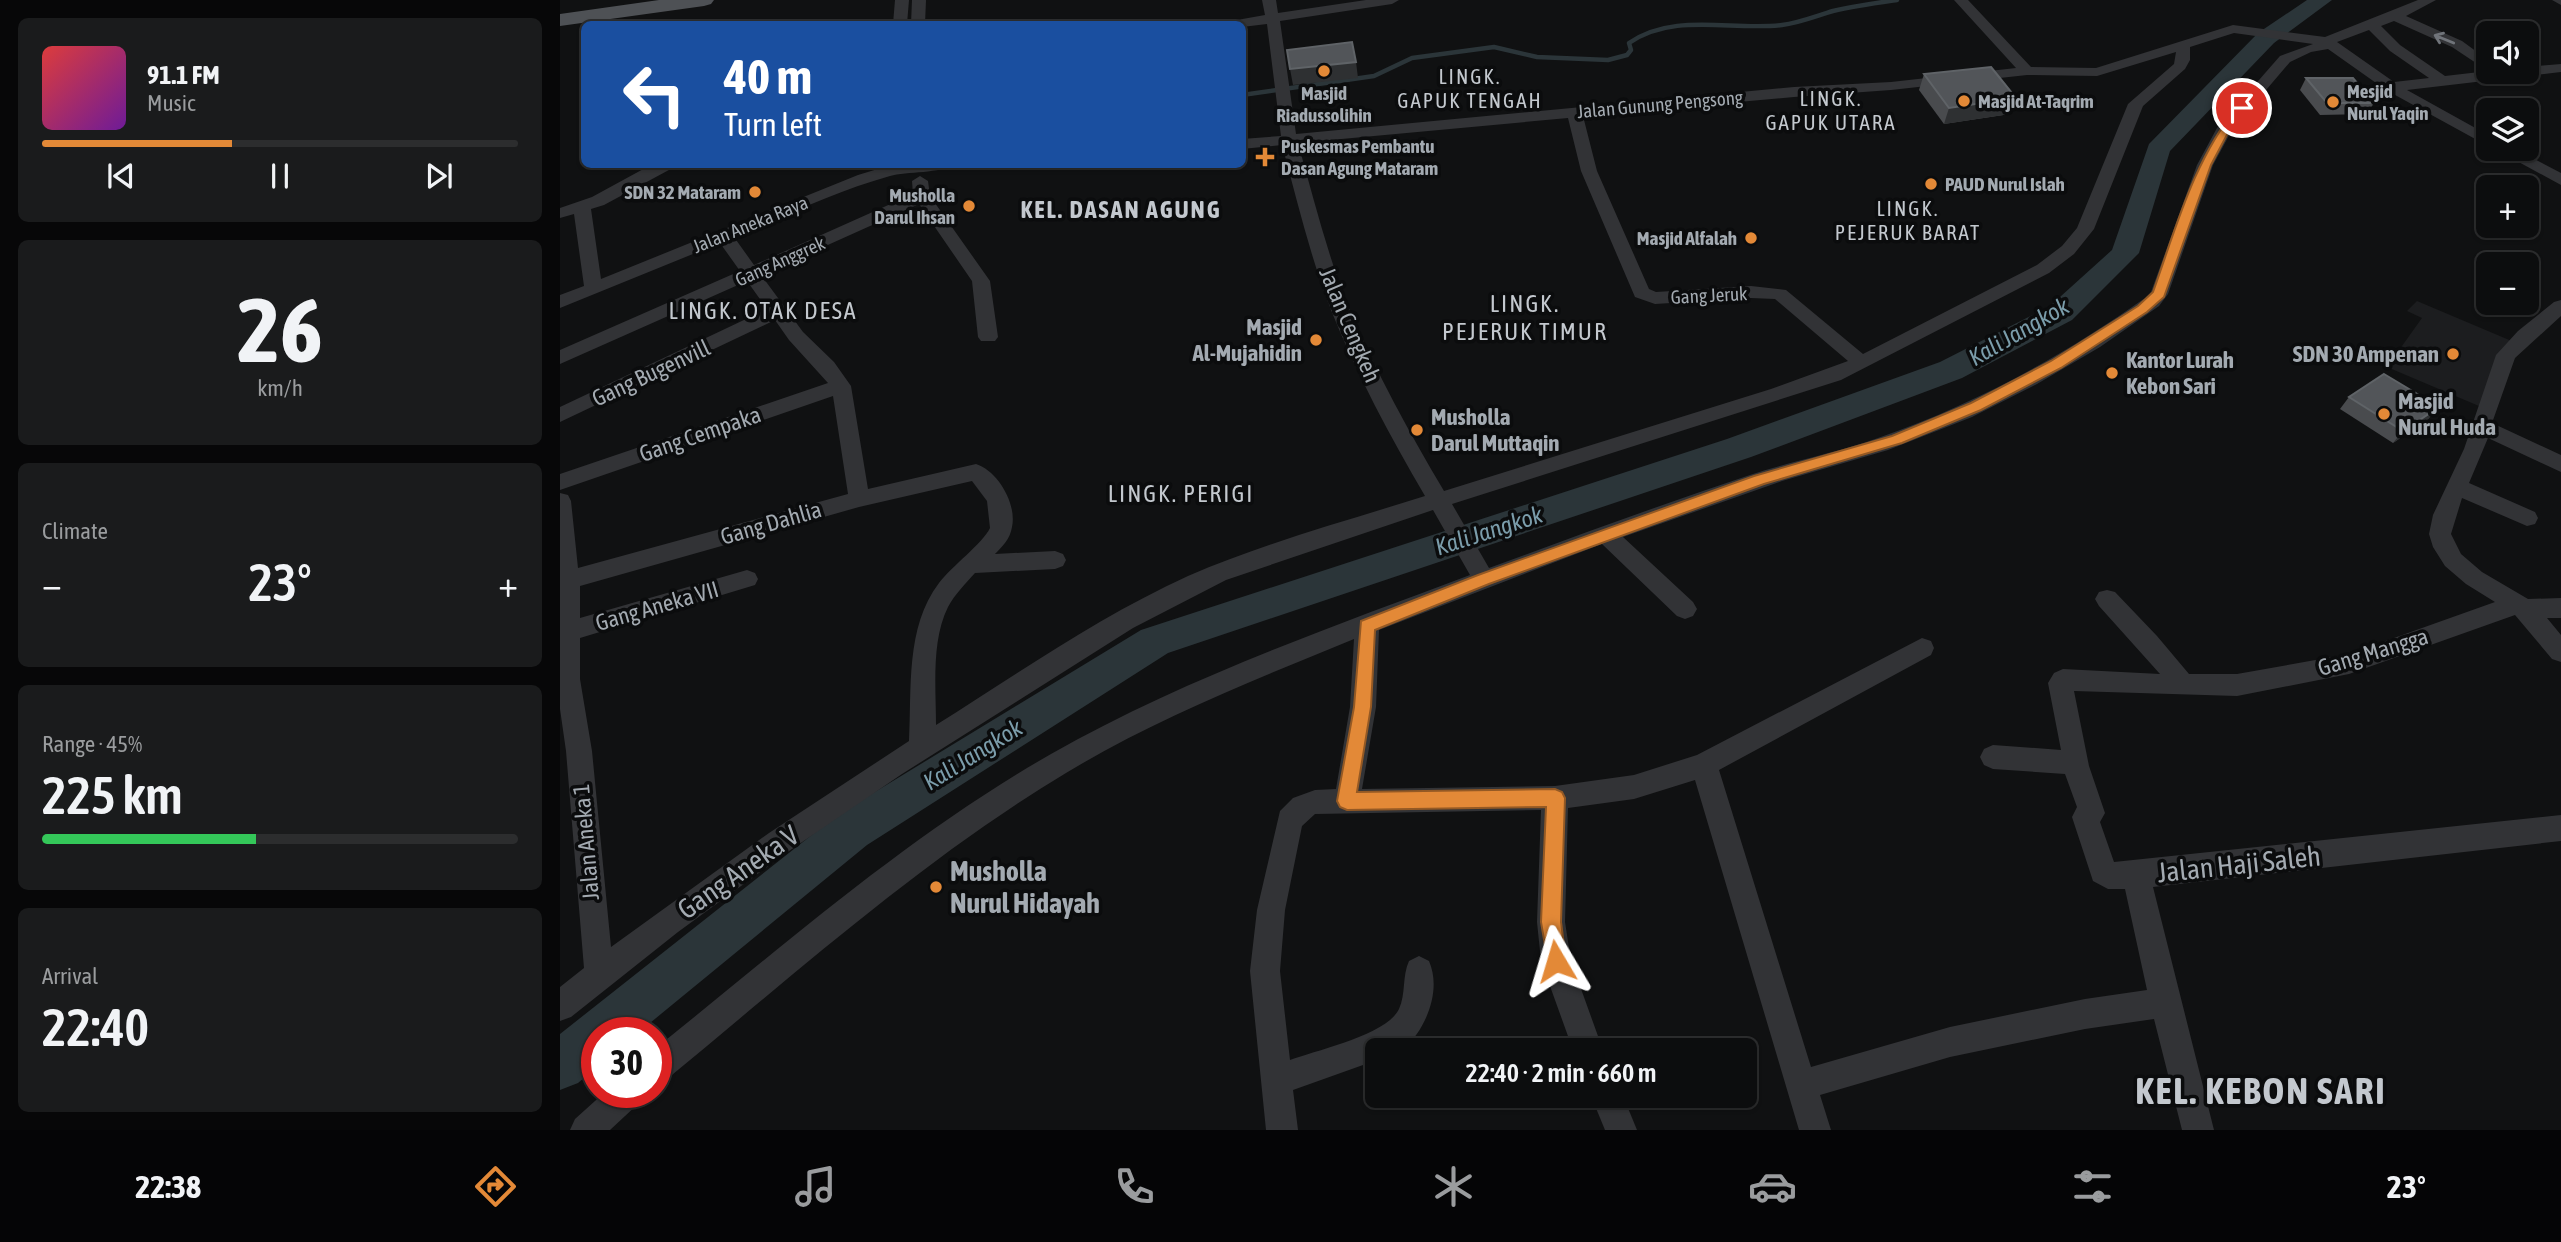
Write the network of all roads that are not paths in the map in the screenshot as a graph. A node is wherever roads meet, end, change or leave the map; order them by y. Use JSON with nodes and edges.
{"nodes":[{"id":1,"x":704,"y":0,"type":"edge"},
{"id":2,"x":902,"y":0,"type":"edge"},
{"id":3,"x":919,"y":0,"type":"edge"},
{"id":4,"x":1269,"y":0,"type":"edge"},
{"id":5,"x":1392,"y":0,"type":"edge"},
{"id":6,"x":1961,"y":0,"type":"edge"},
{"id":7,"x":2429,"y":0,"type":"edge"},
{"id":8,"x":2395,"y":16,"type":"junction"},
{"id":9,"x":1273,"y":19,"type":"junction"},
{"id":10,"x":560,"y":20,"type":"edge"},
{"id":11,"x":900,"y":21,"type":"edge"},
{"id":12,"x":918,"y":21,"type":"edge"},
{"id":13,"x":1246,"y":23,"type":"edge"},
{"id":14,"x":2372,"y":25,"type":"junction"},
{"id":15,"x":2325,"y":41,"type":"junction"},
{"id":16,"x":2183,"y":45,"type":"junction"},
{"id":17,"x":2476,"y":58,"type":"edge"},
{"id":18,"x":2561,"y":68,"type":"edge"},
{"id":19,"x":2539,"y":70,"type":"edge"},
{"id":20,"x":2027,"y":71,"type":"junction"},
{"id":21,"x":2476,"y":74,"type":"edge"},
{"id":22,"x":2440,"y":80,"type":"junction"},
{"id":23,"x":2390,"y":87,"type":"junction"},
{"id":24,"x":1574,"y":112,"type":"junction"},
{"id":25,"x":2476,"y":134,"type":"edge"},
{"id":26,"x":1289,"y":139,"type":"junction"},
{"id":27,"x":1246,"y":144,"type":"edge"},
{"id":28,"x":2525,"y":161,"type":"edge"},
{"id":29,"x":659,"y":168,"type":"edge"},
{"id":30,"x":900,"y":168,"type":"edge"},
{"id":31,"x":917,"y":168,"type":"edge"},
{"id":32,"x":2561,"y":180,"type":"edge"},
{"id":33,"x":922,"y":196,"type":"junction"},
{"id":34,"x":582,"y":207,"type":"junction"},
{"id":35,"x":560,"y":213,"type":"edge"},
{"id":36,"x":723,"y":235,"type":"junction"},
{"id":37,"x":749,"y":274,"type":"junction"},
{"id":38,"x":593,"y":288,"type":"junction"},
{"id":39,"x":560,"y":303,"type":"edge"},
{"id":40,"x":2561,"y":306,"type":"edge"},
{"id":41,"x":778,"y":311,"type":"junction"},
{"id":42,"x":988,"y":337,"type":"dead end"},
{"id":43,"x":560,"y":358,"type":"edge"},
{"id":44,"x":1862,"y":363,"type":"junction"},
{"id":45,"x":841,"y":386,"type":"junction"},
{"id":46,"x":560,"y":415,"type":"edge"},
{"id":47,"x":2481,"y":426,"type":"junction"},
{"id":48,"x":2561,"y":464,"type":"edge"},
{"id":49,"x":560,"y":482,"type":"edge"},
{"id":50,"x":2458,"y":487,"type":"junction"},
{"id":51,"x":859,"y":499,"type":"junction"},
{"id":52,"x":560,"y":501,"type":"edge"},
{"id":53,"x":1441,"y":505,"type":"junction"},
{"id":54,"x":2527,"y":518,"type":"dead end"},
{"id":55,"x":1607,"y":535,"type":"junction"},
{"id":56,"x":1055,"y":560,"type":"dead end"},
{"id":57,"x":971,"y":564,"type":"junction"},
{"id":58,"x":747,"y":579,"type":"dead end"},
{"id":59,"x":1484,"y":579,"type":"junction"},
{"id":60,"x":564,"y":581,"type":"edge"},
{"id":61,"x":2107,"y":599,"type":"dead end"},
{"id":62,"x":2519,"y":605,"type":"junction"},
{"id":63,"x":2561,"y":608,"type":"edge"},
{"id":64,"x":1685,"y":609,"type":"dead end"},
{"id":65,"x":1367,"y":626,"type":"junction"},
{"id":66,"x":567,"y":632,"type":"junction"},
{"id":67,"x":1922,"y":648,"type":"dead end"},
{"id":68,"x":2561,"y":652,"type":"edge"},
{"id":69,"x":564,"y":680,"type":"edge"},
{"id":70,"x":2183,"y":685,"type":"junction"},
{"id":71,"x":922,"y":746,"type":"junction"},
{"id":72,"x":1993,"y":757,"type":"dead end"},
{"id":73,"x":2075,"y":764,"type":"junction"},
{"id":74,"x":1704,"y":765,"type":"junction"},
{"id":75,"x":1555,"y":798,"type":"junction"},
{"id":76,"x":1347,"y":801,"type":"junction"},
{"id":77,"x":2561,"y":828,"type":"edge"},
{"id":78,"x":2136,"y":875,"type":"junction"},
{"id":79,"x":1419,"y":971,"type":"dead end"},
{"id":80,"x":599,"y":974,"type":"junction"},
{"id":81,"x":2165,"y":1002,"type":"junction"},
{"id":82,"x":560,"y":1006,"type":"edge"},
{"id":83,"x":1584,"y":1038,"type":"edge"},
{"id":84,"x":672,"y":1055,"type":"edge"},
{"id":85,"x":1277,"y":1080,"type":"junction"},
{"id":86,"x":1802,"y":1085,"type":"junction"},
{"id":87,"x":610,"y":1108,"type":"edge"},
{"id":88,"x":1612,"y":1108,"type":"edge"},
{"id":89,"x":586,"y":1130,"type":"edge"},
{"id":90,"x":1282,"y":1130,"type":"edge"},
{"id":91,"x":1621,"y":1130,"type":"edge"},
{"id":92,"x":1815,"y":1130,"type":"edge"},
{"id":93,"x":2198,"y":1130,"type":"edge"}],
"edges":[{"from":1,"to":10,"type":"main road"},
{"from":2,"to":11,"type":"street"},
{"from":3,"to":12,"type":"street"},
{"from":4,"to":9,"type":"street","name":"Jalan Cengkeh"},
{"from":5,"to":9,"type":"street"},
{"from":6,"to":20,"type":"street"},
{"from":7,"to":8,"type":"street"},
{"from":8,"to":14,"type":"street"},
{"from":17,"to":8,"type":"street","one_way":true},
{"from":9,"to":13,"type":"street"},
{"from":9,"to":26,"type":"street","name":"Jalan Cengkeh"},
{"from":14,"to":15,"type":"street"},
{"from":14,"to":22,"type":"street"},
{"from":15,"to":16,"type":"street","name":"Jalan Gunung Pengsong"},
{"from":15,"to":23,"type":"street"},
{"from":15,"to":55,"type":"street"},
{"from":16,"to":20,"type":"street","name":"Jalan Gunung Pengsong"},
{"from":16,"to":44,"type":"street","name":"Gang Aneka V"},
{"from":18,"to":19,"type":"street"},
{"from":20,"to":24,"type":"street","name":"Jalan Gunung Pengsong"},
{"from":21,"to":22,"type":"street"},
{"from":22,"to":23,"type":"street"},
{"from":23,"to":25,"type":"street"},
{"from":24,"to":26,"type":"street","name":"Jalan Gunung Pengsong"},
{"from":24,"to":44,"type":"street","name":"Gang Jeruk"},
{"from":26,"to":27,"type":"street"},
{"from":26,"to":53,"type":"street","name":"Jalan Cengkeh"},
{"from":28,"to":32,"type":"street"},
{"from":29,"to":34,"type":"street"},
{"from":30,"to":36,"type":"street","name":"Jalan Aneka Raya"},
{"from":31,"to":33,"type":"street"},
{"from":33,"to":37,"type":"street","name":"Gang Anggrek"},
{"from":33,"to":42,"type":"street"},
{"from":34,"to":35,"type":"street"},
{"from":34,"to":38,"type":"street"},
{"from":36,"to":37,"type":"street"},
{"from":36,"to":38,"type":"street","name":"Jalan Aneka Raya"},
{"from":37,"to":41,"type":"street"},
{"from":37,"to":43,"type":"street","name":"Gang Anggrek"},
{"from":38,"to":39,"type":"street","name":"Jalan Aneka Raya"},
{"from":40,"to":47,"type":"street"},
{"from":41,"to":45,"type":"street"},
{"from":41,"to":46,"type":"street","name":"Gang Bugenvill"},
{"from":44,"to":53,"type":"street","name":"Gang Aneka V"},
{"from":45,"to":49,"type":"street","name":"Gang Cempaka"},
{"from":45,"to":51,"type":"street"},
{"from":47,"to":48,"type":"street"},
{"from":47,"to":50,"type":"street"},
{"from":50,"to":54,"type":"street"},
{"from":50,"to":62,"type":"street"},
{"from":51,"to":57,"type":"street","name":"Gang Dahlia"},
{"from":51,"to":60,"type":"street","name":"Gang Dahlia"},
{"from":52,"to":60,"type":"street","name":"Jalan Aneka 1"},
{"from":53,"to":59,"type":"street","name":"Jalan Cengkeh"},
{"from":53,"to":71,"type":"street","name":"Gang Aneka V"},
{"from":55,"to":59,"type":"street"},
{"from":55,"to":64,"type":"street"},
{"from":56,"to":57,"type":"street"},
{"from":57,"to":71,"type":"street"},
{"from":58,"to":66,"type":"street","name":"Gang Aneka VII"},
{"from":59,"to":65,"type":"street"},
{"from":60,"to":66,"type":"street","name":"Jalan Aneka 1"},
{"from":61,"to":70,"type":"street"},
{"from":62,"to":63,"type":"street"},
{"from":62,"to":68,"type":"street"},
{"from":62,"to":70,"type":"street","name":"Gang Mangga"},
{"from":65,"to":76,"type":"street"},
{"from":65,"to":84,"type":"street"},
{"from":66,"to":69,"type":"street","name":"Jalan Aneka 1"},
{"from":67,"to":74,"type":"street"},
{"from":69,"to":80,"type":"street","name":"Jalan Aneka 1"},
{"from":70,"to":73,"type":"street","name":"Gang Mangga"},
{"from":71,"to":80,"type":"street","name":"Gang Aneka V"},
{"from":72,"to":73,"type":"street"},
{"from":73,"to":78,"type":"street"},
{"from":74,"to":75,"type":"street"},
{"from":74,"to":86,"type":"street"},
{"from":75,"to":76,"type":"street"},
{"from":75,"to":83,"type":"street"},
{"from":76,"to":85,"type":"street"},
{"from":77,"to":78,"type":"street","name":"Jalan Haji Saleh"},
{"from":78,"to":81,"type":"street","name":"Jalan Haji Saleh"},
{"from":79,"to":85,"type":"street"},
{"from":80,"to":82,"type":"street","name":"Gang Aneka V"},
{"from":81,"to":86,"type":"street"},
{"from":81,"to":93,"type":"street","name":"Jalan Haji Saleh"},
{"from":85,"to":90,"type":"street"},
{"from":86,"to":92,"type":"street"},
{"from":87,"to":89,"type":"street"},
{"from":88,"to":91,"type":"street"}]}
